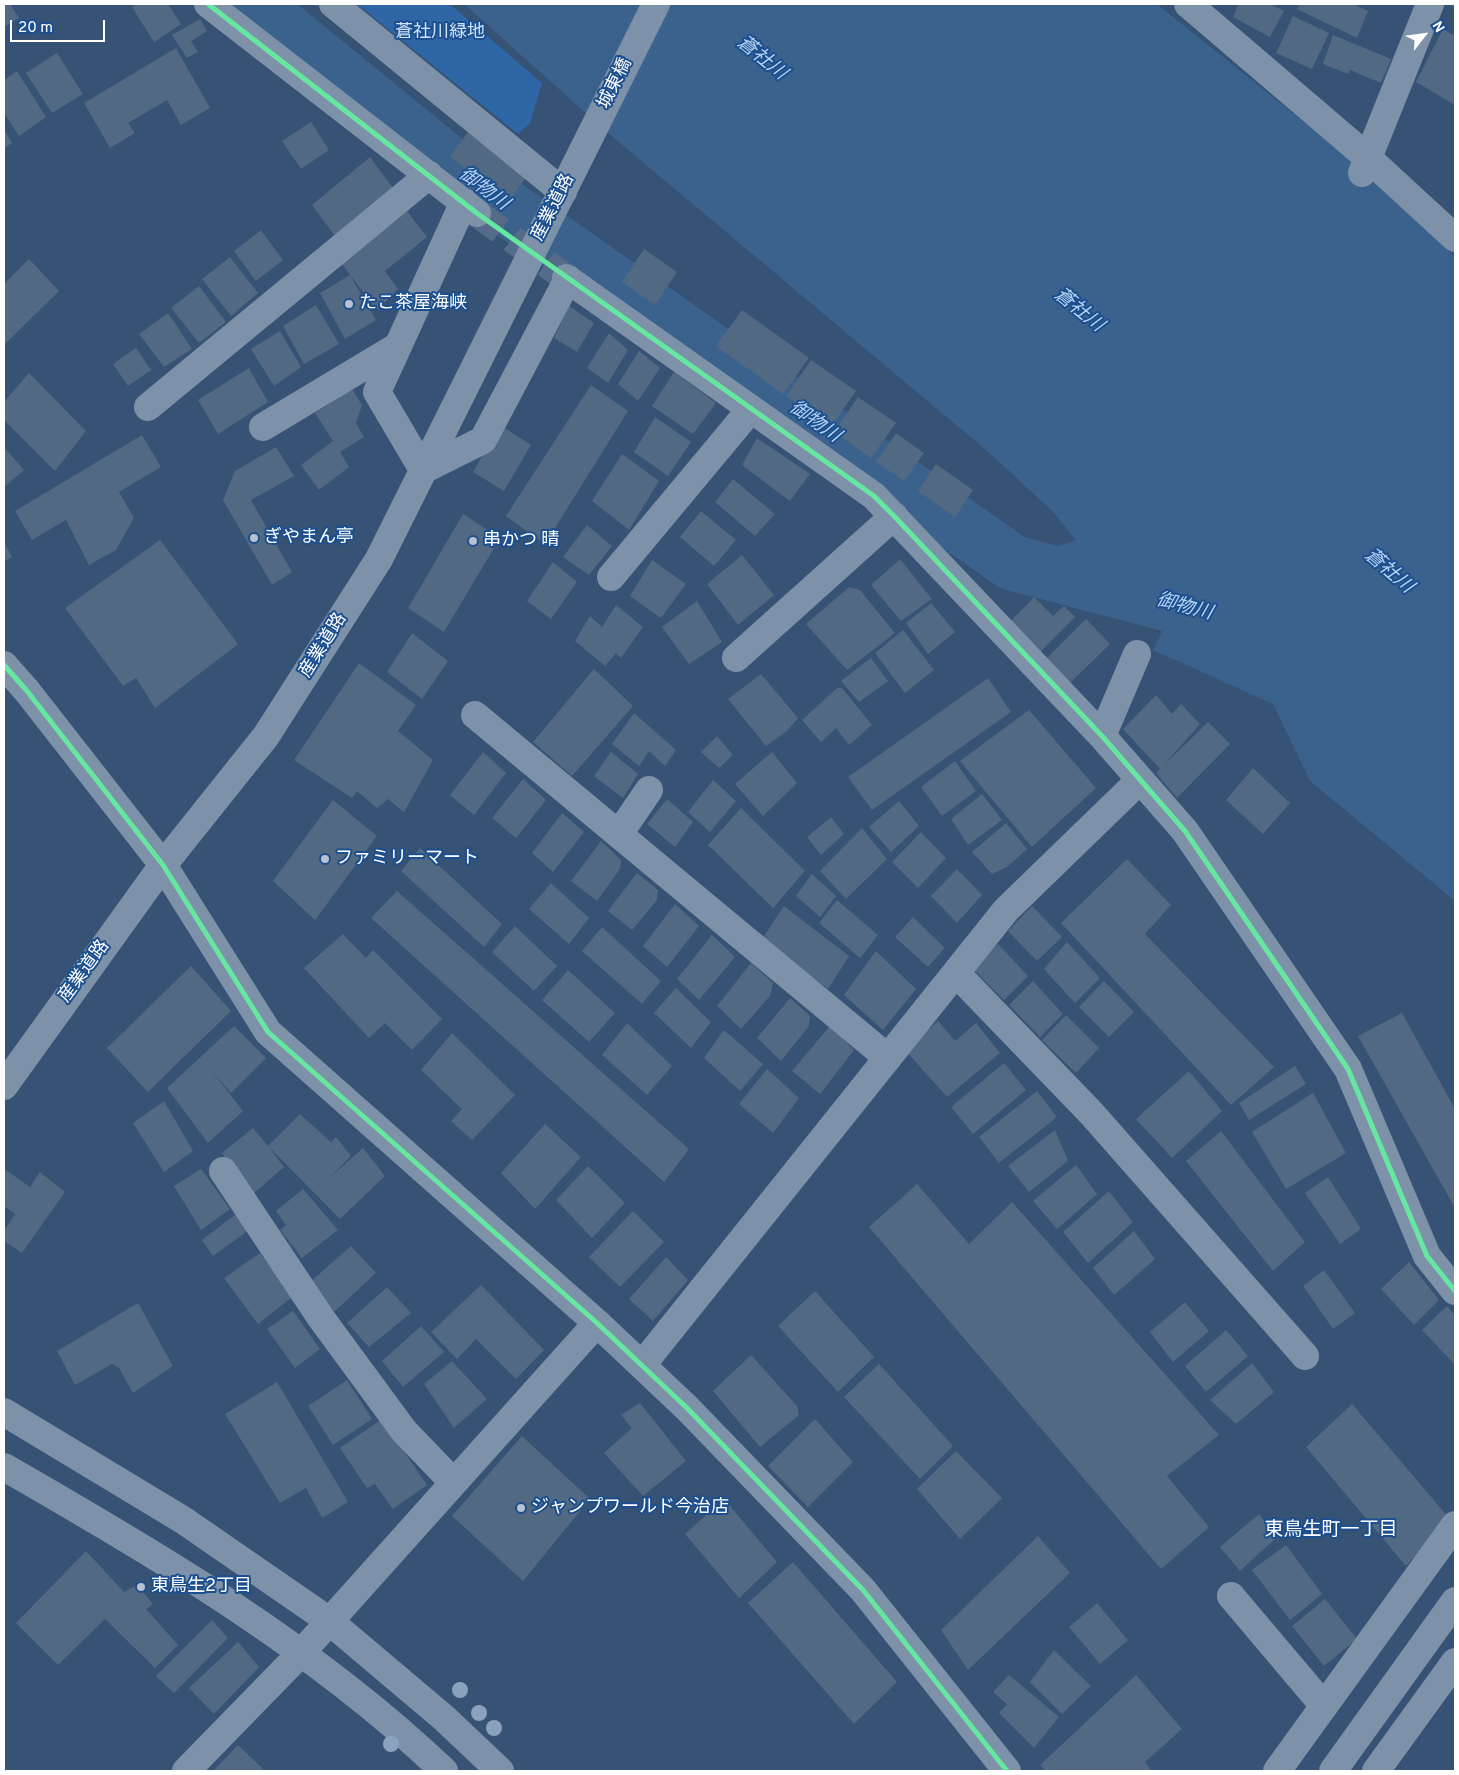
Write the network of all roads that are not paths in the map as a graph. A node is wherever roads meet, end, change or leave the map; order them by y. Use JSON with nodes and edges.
{"nodes":[{"id":1,"x":208,"y":4,"type":"edge"},
{"id":2,"x":333,"y":4,"type":"edge"},
{"id":3,"x":656,"y":4,"type":"edge"},
{"id":4,"x":1188,"y":4,"type":"edge"},
{"id":5,"x":1430,"y":4,"type":"edge"},
{"id":6,"x":577,"y":164,"type":"joint"},
{"id":7,"x":1364,"y":166,"type":"junction"},
{"id":8,"x":429,"y":175,"type":"junction"},
{"id":9,"x":563,"y":192,"type":"junction"},
{"id":10,"x":1455,"y":238,"type":"edge"},
{"id":11,"x":398,"y":346,"type":"junction"},
{"id":12,"x":148,"y":407,"type":"dead end"},
{"id":13,"x":751,"y":409,"type":"junction"},
{"id":14,"x":263,"y":427,"type":"dead end"},
{"id":15,"x":423,"y":470,"type":"junction"},
{"id":16,"x":894,"y":516,"type":"junction"},
{"id":17,"x":611,"y":577,"type":"dead end"},
{"id":18,"x":1137,"y":654,"type":"dead end"},
{"id":19,"x":736,"y":658,"type":"dead end"},
{"id":20,"x":4,"y":665,"type":"edge"},
{"id":21,"x":475,"y":715,"type":"dead end"},
{"id":22,"x":1102,"y":736,"type":"junction"},
{"id":23,"x":1139,"y":780,"type":"junction"},
{"id":24,"x":649,"y":790,"type":"dead end"},
{"id":25,"x":619,"y":834,"type":"junction"},
{"id":26,"x":163,"y":865,"type":"junction"},
{"id":27,"x":956,"y":973,"type":"junction"},
{"id":28,"x":888,"y":1058,"type":"junction"},
{"id":29,"x":4,"y":1086,"type":"edge"},
{"id":30,"x":222,"y":1171,"type":"dead end"},
{"id":31,"x":1455,"y":1291,"type":"edge"},
{"id":32,"x":597,"y":1323,"type":"junction"},
{"id":33,"x":1304,"y":1356,"type":"dead end"},
{"id":34,"x":642,"y":1365,"type":"junction"},
{"id":35,"x":4,"y":1412,"type":"edge"},
{"id":36,"x":4,"y":1466,"type":"edge"},
{"id":37,"x":453,"y":1482,"type":"junction"},
{"id":38,"x":1455,"y":1525,"type":"edge"},
{"id":39,"x":1231,"y":1596,"type":"dead end"},
{"id":40,"x":1455,"y":1601,"type":"edge"},
{"id":41,"x":328,"y":1620,"type":"junction"},
{"id":42,"x":302,"y":1652,"type":"junction"},
{"id":43,"x":1455,"y":1662,"type":"edge"},
{"id":44,"x":1324,"y":1706,"type":"junction"},
{"id":45,"x":186,"y":1771,"type":"edge"},
{"id":46,"x":444,"y":1771,"type":"edge"},
{"id":47,"x":500,"y":1771,"type":"edge"},
{"id":48,"x":1006,"y":1771,"type":"edge"},
{"id":49,"x":1277,"y":1771,"type":"edge"},
{"id":50,"x":1333,"y":1771,"type":"edge"},
{"id":51,"x":1376,"y":1771,"type":"edge"}],
"edges":[{"from":1,"to":8,"type":"street"},
{"from":2,"to":9,"type":"street"},
{"from":3,"to":6,"type":"street","name":"城東橋"},
{"from":4,"to":7,"type":"street"},
{"from":5,"to":7,"type":"street"},
{"from":6,"to":9,"type":"street","name":"産業道路"},
{"from":7,"to":10,"type":"street"},
{"from":8,"to":11,"type":"street"},
{"from":8,"to":12,"type":"street"},
{"from":9,"to":15,"type":"street","name":"産業道路"},
{"from":11,"to":14,"type":"street"},
{"from":11,"to":15,"type":"street"},
{"from":13,"to":15,"type":"street"},
{"from":13,"to":16,"type":"street"},
{"from":13,"to":17,"type":"street"},
{"from":15,"to":26,"type":"street","name":"産業道路"},
{"from":16,"to":19,"type":"street"},
{"from":16,"to":22,"type":"street"},
{"from":18,"to":22,"type":"street"},
{"from":20,"to":26,"type":"street"},
{"from":21,"to":25,"type":"street"},
{"from":22,"to":23,"type":"street"},
{"from":23,"to":27,"type":"street"},
{"from":23,"to":31,"type":"street"},
{"from":24,"to":25,"type":"street"},
{"from":25,"to":28,"type":"street"},
{"from":26,"to":29,"type":"street","name":"産業道路"},
{"from":26,"to":32,"type":"street"},
{"from":27,"to":28,"type":"street"},
{"from":27,"to":33,"type":"street"},
{"from":28,"to":34,"type":"street"},
{"from":30,"to":37,"type":"street"},
{"from":32,"to":34,"type":"street"},
{"from":32,"to":37,"type":"street"},
{"from":34,"to":48,"type":"street"},
{"from":35,"to":41,"type":"street"},
{"from":36,"to":42,"type":"street"},
{"from":37,"to":41,"type":"street"},
{"from":38,"to":44,"type":"street"},
{"from":39,"to":44,"type":"street"},
{"from":40,"to":50,"type":"street"},
{"from":41,"to":42,"type":"street"},
{"from":41,"to":47,"type":"street"},
{"from":42,"to":45,"type":"street"},
{"from":42,"to":46,"type":"street"},
{"from":43,"to":51,"type":"street"},
{"from":44,"to":49,"type":"street"}]}
